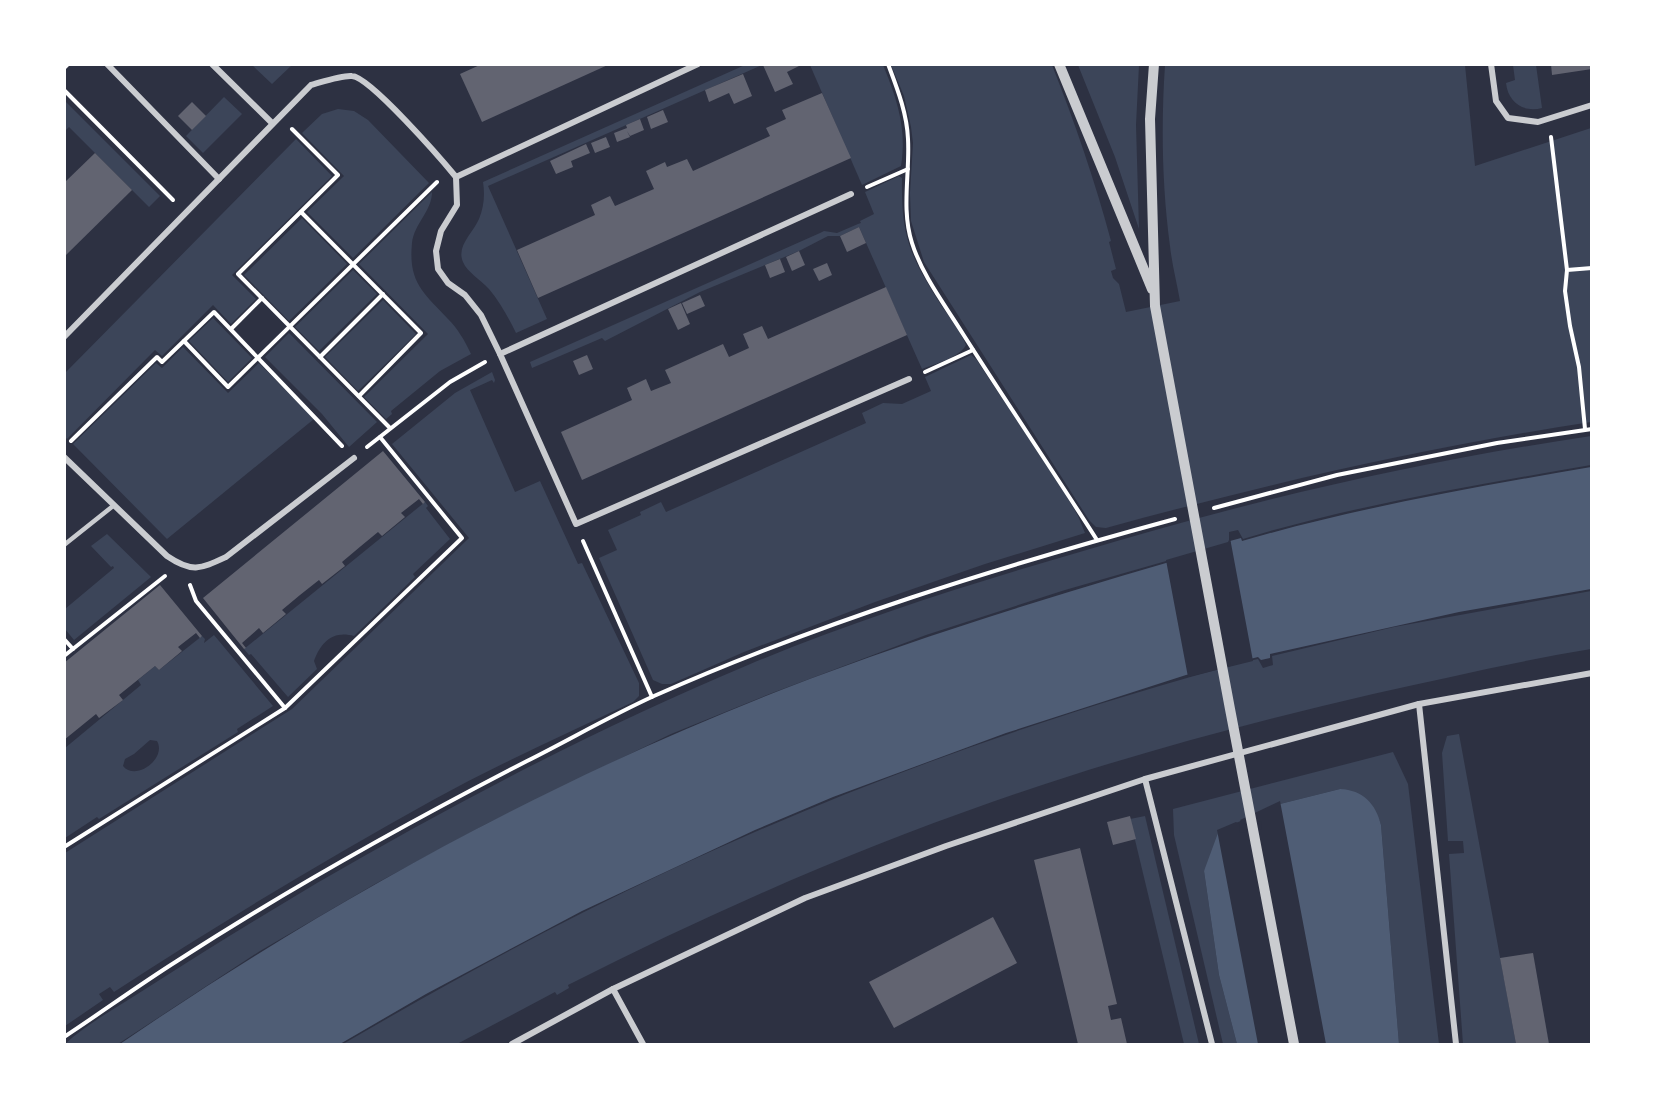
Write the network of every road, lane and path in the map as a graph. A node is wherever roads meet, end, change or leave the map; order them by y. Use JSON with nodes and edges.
{"nodes":[{"id":1,"x":68,"y":64,"type":"edge"},
{"id":2,"x":107,"y":64,"type":"edge"},
{"id":3,"x":212,"y":64,"type":"edge"},
{"id":4,"x":698,"y":64,"type":"edge"},
{"id":5,"x":888,"y":64,"type":"edge"},
{"id":6,"x":1059,"y":64,"type":"edge"},
{"id":7,"x":1154,"y":64,"type":"edge"},
{"id":8,"x":1491,"y":64,"type":"edge"},
{"id":9,"x":64,"y":68,"type":"edge"},
{"id":10,"x":64,"y":90,"type":"edge"},
{"id":11,"x":1592,"y":105,"type":"edge"},
{"id":12,"x":279,"y":116,"type":"junction"},
{"id":13,"x":1548,"y":118,"type":"junction"},
{"id":14,"x":272,"y":123,"type":"junction"},
{"id":15,"x":450,"y":169,"type":"junction"},
{"id":16,"x":908,"y":169,"type":"junction"},
{"id":17,"x":456,"y":177,"type":"junction"},
{"id":18,"x":219,"y":179,"type":"junction"},
{"id":19,"x":851,"y":194,"type":"joint"},
{"id":20,"x":301,"y":212,"type":"junction"},
{"id":21,"x":186,"y":213,"type":"junction"},
{"id":22,"x":353,"y":264,"type":"junction"},
{"id":23,"x":1592,"y":268,"type":"edge"},
{"id":24,"x":1567,"y":270,"type":"junction"},
{"id":25,"x":383,"y":294,"type":"junction"},
{"id":26,"x":262,"y":298,"type":"junction"},
{"id":27,"x":1155,"y":301,"type":"junction"},
{"id":28,"x":290,"y":326,"type":"junction"},
{"id":29,"x":231,"y":329,"type":"junction"},
{"id":30,"x":64,"y":337,"type":"edge"},
{"id":31,"x":184,"y":341,"type":"junction"},
{"id":32,"x":974,"y":350,"type":"junction"},
{"id":33,"x":500,"y":354,"type":"junction"},
{"id":34,"x":259,"y":357,"type":"junction"},
{"id":35,"x":320,"y":357,"type":"junction"},
{"id":36,"x":909,"y":379,"type":"joint"},
{"id":37,"x":359,"y":396,"type":"junction"},
{"id":38,"x":390,"y":429,"type":"junction"},
{"id":39,"x":1585,"y":429,"type":"junction"},
{"id":40,"x":1592,"y":429,"type":"edge"},
{"id":41,"x":380,"y":437,"type":"junction"},
{"id":42,"x":64,"y":447,"type":"edge"},
{"id":43,"x":64,"y":457,"type":"edge"},
{"id":44,"x":354,"y":458,"type":"junction"},
{"id":45,"x":113,"y":506,"type":"junction"},
{"id":46,"x":1212,"y":509,"type":"dead end"},
{"id":47,"x":1177,"y":518,"type":"dead end"},
{"id":48,"x":576,"y":524,"type":"junction"},
{"id":49,"x":1097,"y":540,"type":"junction"},
{"id":50,"x":64,"y":545,"type":"edge"},
{"id":51,"x":183,"y":566,"type":"junction"},
{"id":52,"x":64,"y":639,"type":"edge"},
{"id":53,"x":73,"y":649,"type":"junction"},
{"id":54,"x":64,"y":656,"type":"edge"},
{"id":55,"x":1592,"y":673,"type":"edge"},
{"id":56,"x":652,"y":697,"type":"junction"},
{"id":57,"x":1419,"y":704,"type":"junction"},
{"id":58,"x":285,"y":708,"type":"junction"},
{"id":59,"x":1145,"y":779,"type":"junction"},
{"id":60,"x":64,"y":847,"type":"edge"},
{"id":61,"x":614,"y":989,"type":"junction"},
{"id":62,"x":64,"y":1037,"type":"edge"},
{"id":63,"x":512,"y":1044,"type":"edge"},
{"id":64,"x":643,"y":1044,"type":"edge"},
{"id":65,"x":1212,"y":1044,"type":"edge"},
{"id":66,"x":1294,"y":1044,"type":"edge"},
{"id":67,"x":1456,"y":1044,"type":"edge"}],
"edges":[{"from":1,"to":9,"type":"path"},
{"from":2,"to":18,"type":"street"},
{"from":3,"to":14,"type":"street"},
{"from":4,"to":17,"type":"street"},
{"from":5,"to":16,"type":"path"},
{"from":6,"to":27,"type":"street"},
{"from":7,"to":27,"type":"street"},
{"from":8,"to":13,"type":"street"},
{"from":10,"to":21,"type":"path"},
{"from":11,"to":13,"type":"street"},
{"from":12,"to":14,"type":"street"},
{"from":12,"to":15,"type":"street"},
{"from":12,"to":20,"type":"path"},
{"from":13,"to":24,"type":"path"},
{"from":14,"to":18,"type":"street"},
{"from":15,"to":17,"type":"street"},
{"from":15,"to":22,"type":"path"},
{"from":16,"to":19,"type":"path"},
{"from":16,"to":32,"type":"path"},
{"from":17,"to":33,"type":"street"},
{"from":18,"to":21,"type":"street"},
{"from":19,"to":33,"type":"street"},
{"from":20,"to":22,"type":"path"},
{"from":20,"to":26,"type":"path"},
{"from":21,"to":30,"type":"street"},
{"from":22,"to":25,"type":"path"},
{"from":22,"to":28,"type":"path"},
{"from":23,"to":24,"type":"path"},
{"from":24,"to":39,"type":"path"},
{"from":25,"to":35,"type":"path"},
{"from":25,"to":37,"type":"path"},
{"from":26,"to":28,"type":"path"},
{"from":26,"to":29,"type":"path"},
{"from":27,"to":66,"type":"street"},
{"from":28,"to":34,"type":"path"},
{"from":28,"to":35,"type":"path"},
{"from":29,"to":31,"type":"path"},
{"from":29,"to":34,"type":"path"},
{"from":31,"to":34,"type":"path"},
{"from":31,"to":42,"type":"path"},
{"from":32,"to":36,"type":"path"},
{"from":32,"to":49,"type":"path"},
{"from":33,"to":38,"type":"path"},
{"from":33,"to":48,"type":"street"},
{"from":34,"to":44,"type":"path"},
{"from":35,"to":37,"type":"path"},
{"from":36,"to":48,"type":"street"},
{"from":37,"to":38,"type":"path"},
{"from":38,"to":41,"type":"path"},
{"from":39,"to":40,"type":"path"},
{"from":39,"to":46,"type":"path"},
{"from":41,"to":44,"type":"path"},
{"from":41,"to":58,"type":"path"},
{"from":43,"to":45,"type":"street"},
{"from":44,"to":51,"type":"street"},
{"from":45,"to":50,"type":"lane"},
{"from":45,"to":51,"type":"street"},
{"from":47,"to":49,"type":"path"},
{"from":48,"to":56,"type":"path"},
{"from":49,"to":56,"type":"path"},
{"from":51,"to":53,"type":"path"},
{"from":51,"to":58,"type":"path"},
{"from":52,"to":53,"type":"path"},
{"from":53,"to":54,"type":"path"},
{"from":55,"to":57,"type":"street"},
{"from":56,"to":62,"type":"path"},
{"from":57,"to":59,"type":"street"},
{"from":57,"to":67,"type":"street"},
{"from":58,"to":60,"type":"path"},
{"from":59,"to":61,"type":"street"},
{"from":59,"to":65,"type":"street"},
{"from":61,"to":63,"type":"street"},
{"from":61,"to":64,"type":"street"}]}
